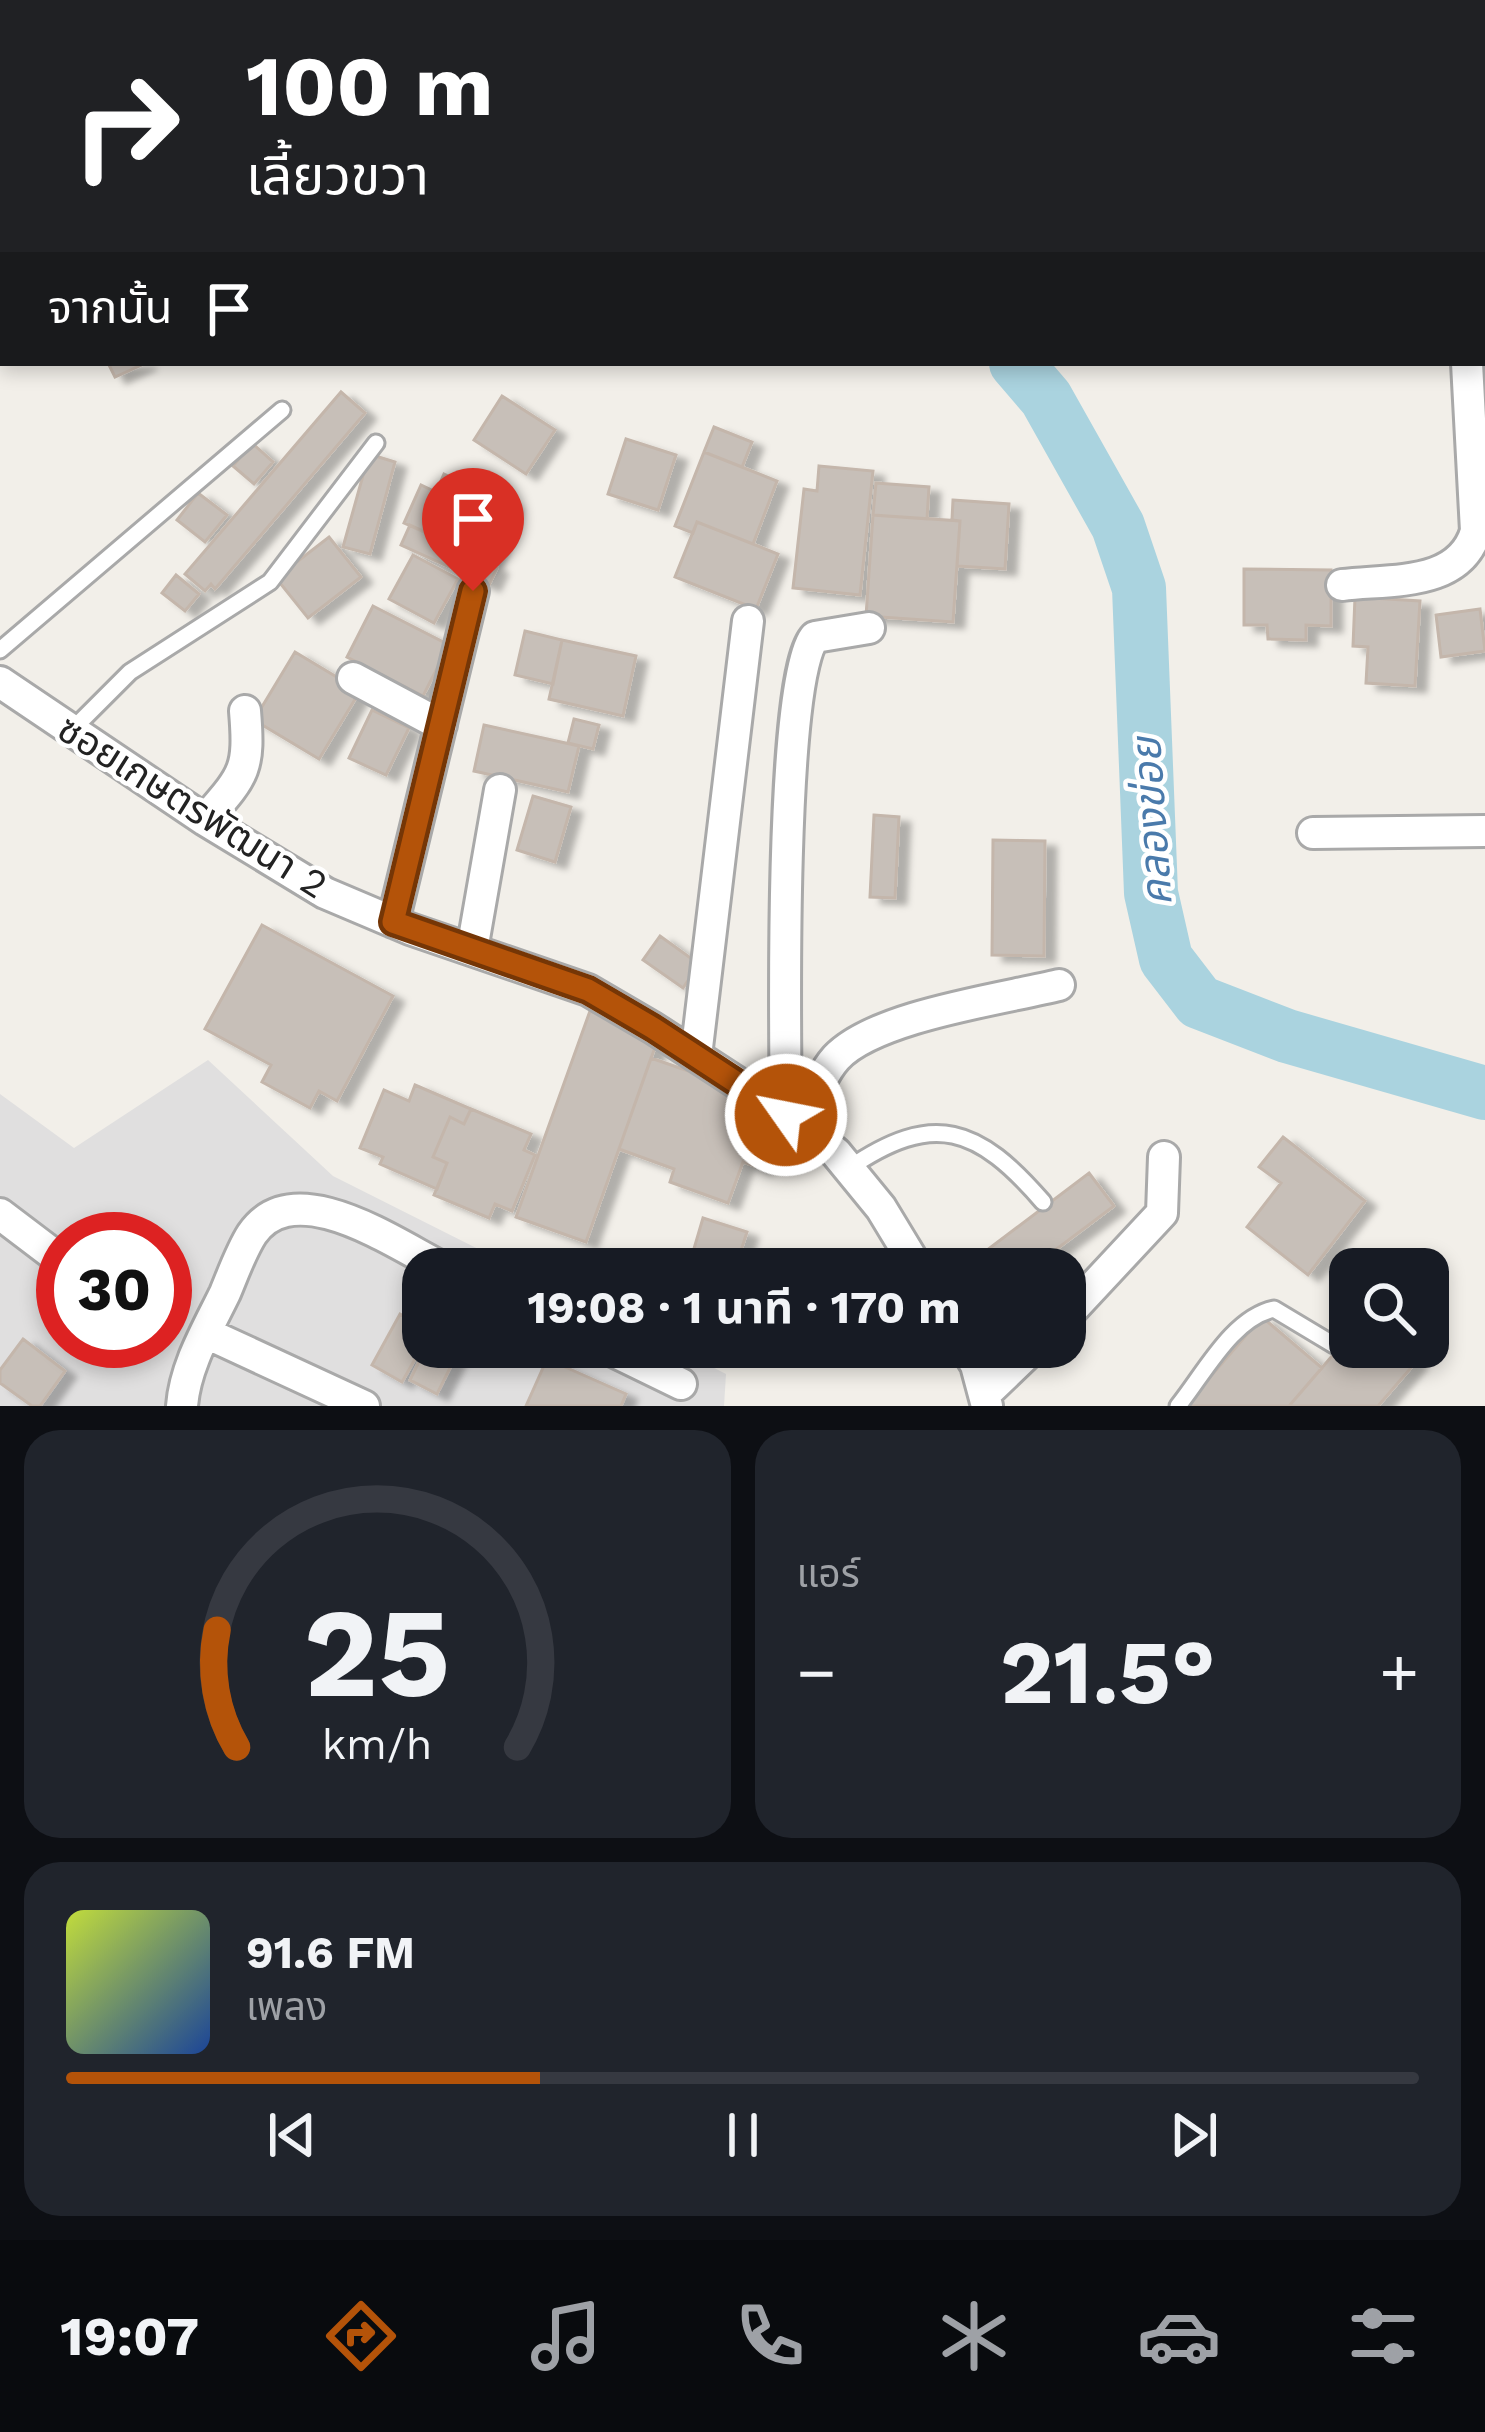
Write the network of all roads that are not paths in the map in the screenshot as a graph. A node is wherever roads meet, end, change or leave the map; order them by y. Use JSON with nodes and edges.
{"nodes":[{"id":1,"x":1467,"y":366,"type":"edge"},
{"id":2,"x":282,"y":410,"type":"dead end"},
{"id":3,"x":376,"y":443,"type":"dead end"},
{"id":4,"x":1342,"y":585,"type":"dead end"},
{"id":5,"x":473,"y":591,"type":"dead end"},
{"id":6,"x":748,"y":621,"type":"dead end"},
{"id":7,"x":869,"y":628,"type":"dead end"},
{"id":8,"x":0,"y":650,"type":"edge"},
{"id":9,"x":353,"y":678,"type":"dead end"},
{"id":10,"x":0,"y":682,"type":"edge"},
{"id":11,"x":244,"y":711,"type":"dead end"},
{"id":12,"x":441,"y":725,"type":"junction"},
{"id":13,"x":71,"y":730,"type":"junction"},
{"id":14,"x":500,"y":790,"type":"dead end"},
{"id":15,"x":205,"y":820,"type":"junction"},
{"id":16,"x":1485,"y":831,"type":"edge"},
{"id":17,"x":1313,"y":833,"type":"dead end"},
{"id":18,"x":393,"y":922,"type":"junction"},
{"id":19,"x":472,"y":950,"type":"junction"},
{"id":20,"x":1059,"y":985,"type":"dead end"},
{"id":21,"x":696,"y":1056,"type":"junction"},
{"id":22,"x":794,"y":1120,"type":"junction"},
{"id":23,"x":1163,"y":1157,"type":"dead end"},
{"id":24,"x":848,"y":1168,"type":"junction"},
{"id":25,"x":1043,"y":1202,"type":"dead end"},
{"id":26,"x":0,"y":1214,"type":"edge"},
{"id":27,"x":36,"y":1241,"type":"edge"},
{"id":28,"x":402,"y":1248,"type":"edge"},
{"id":29,"x":905,"y":1248,"type":"edge"},
{"id":30,"x":1086,"y":1295,"type":"edge"},
{"id":31,"x":206,"y":1333,"type":"junction"},
{"id":32,"x":1329,"y":1343,"type":"edge"},
{"id":33,"x":648,"y":1368,"type":"edge"},
{"id":34,"x":977,"y":1368,"type":"edge"},
{"id":35,"x":1015,"y":1368,"type":"edge"},
{"id":36,"x":681,"y":1384,"type":"dead end"},
{"id":37,"x":986,"y":1401,"type":"edge"},
{"id":38,"x":182,"y":1406,"type":"edge"},
{"id":39,"x":364,"y":1406,"type":"edge"},
{"id":40,"x":1178,"y":1406,"type":"edge"}],
"edges":[{"from":1,"to":4,"type":"street"},
{"from":2,"to":8,"type":"lane"},
{"from":3,"to":13,"type":"lane"},
{"from":5,"to":12,"type":"street"},
{"from":6,"to":21,"type":"street"},
{"from":7,"to":22,"type":"street"},
{"from":9,"to":12,"type":"street"},
{"from":10,"to":13,"type":"street","name":"ซอยเกษตรพัฒนา 2"},
{"from":11,"to":15,"type":"street"},
{"from":12,"to":18,"type":"street"},
{"from":13,"to":15,"type":"street","name":"ซอยเกษตรพัฒนา 2"},
{"from":14,"to":19,"type":"street"},
{"from":15,"to":18,"type":"street","name":"ซอยเกษตรพัฒนา 2"},
{"from":16,"to":17,"type":"street"},
{"from":18,"to":19,"type":"street","name":"ซอยเกษตรพัฒนา 2"},
{"from":19,"to":21,"type":"street","name":"ซอยเกษตรพัฒนา 2"},
{"from":20,"to":22,"type":"street"},
{"from":21,"to":22,"type":"street","name":"ซอยเกษตรพัฒนา 2"},
{"from":22,"to":24,"type":"street","name":"ซอยเกษตรพัฒนา 2"},
{"from":23,"to":30,"type":"street"},
{"from":24,"to":25,"type":"lane"},
{"from":24,"to":29,"type":"street","name":"ซอยเกษตรพัฒนา 2"},
{"from":26,"to":27,"type":"street"},
{"from":28,"to":31,"type":"street"},
{"from":31,"to":38,"type":"street"},
{"from":31,"to":39,"type":"street"},
{"from":32,"to":40,"type":"lane"},
{"from":33,"to":36,"type":"street"},
{"from":34,"to":37,"type":"street"},
{"from":35,"to":37,"type":"street"}]}
